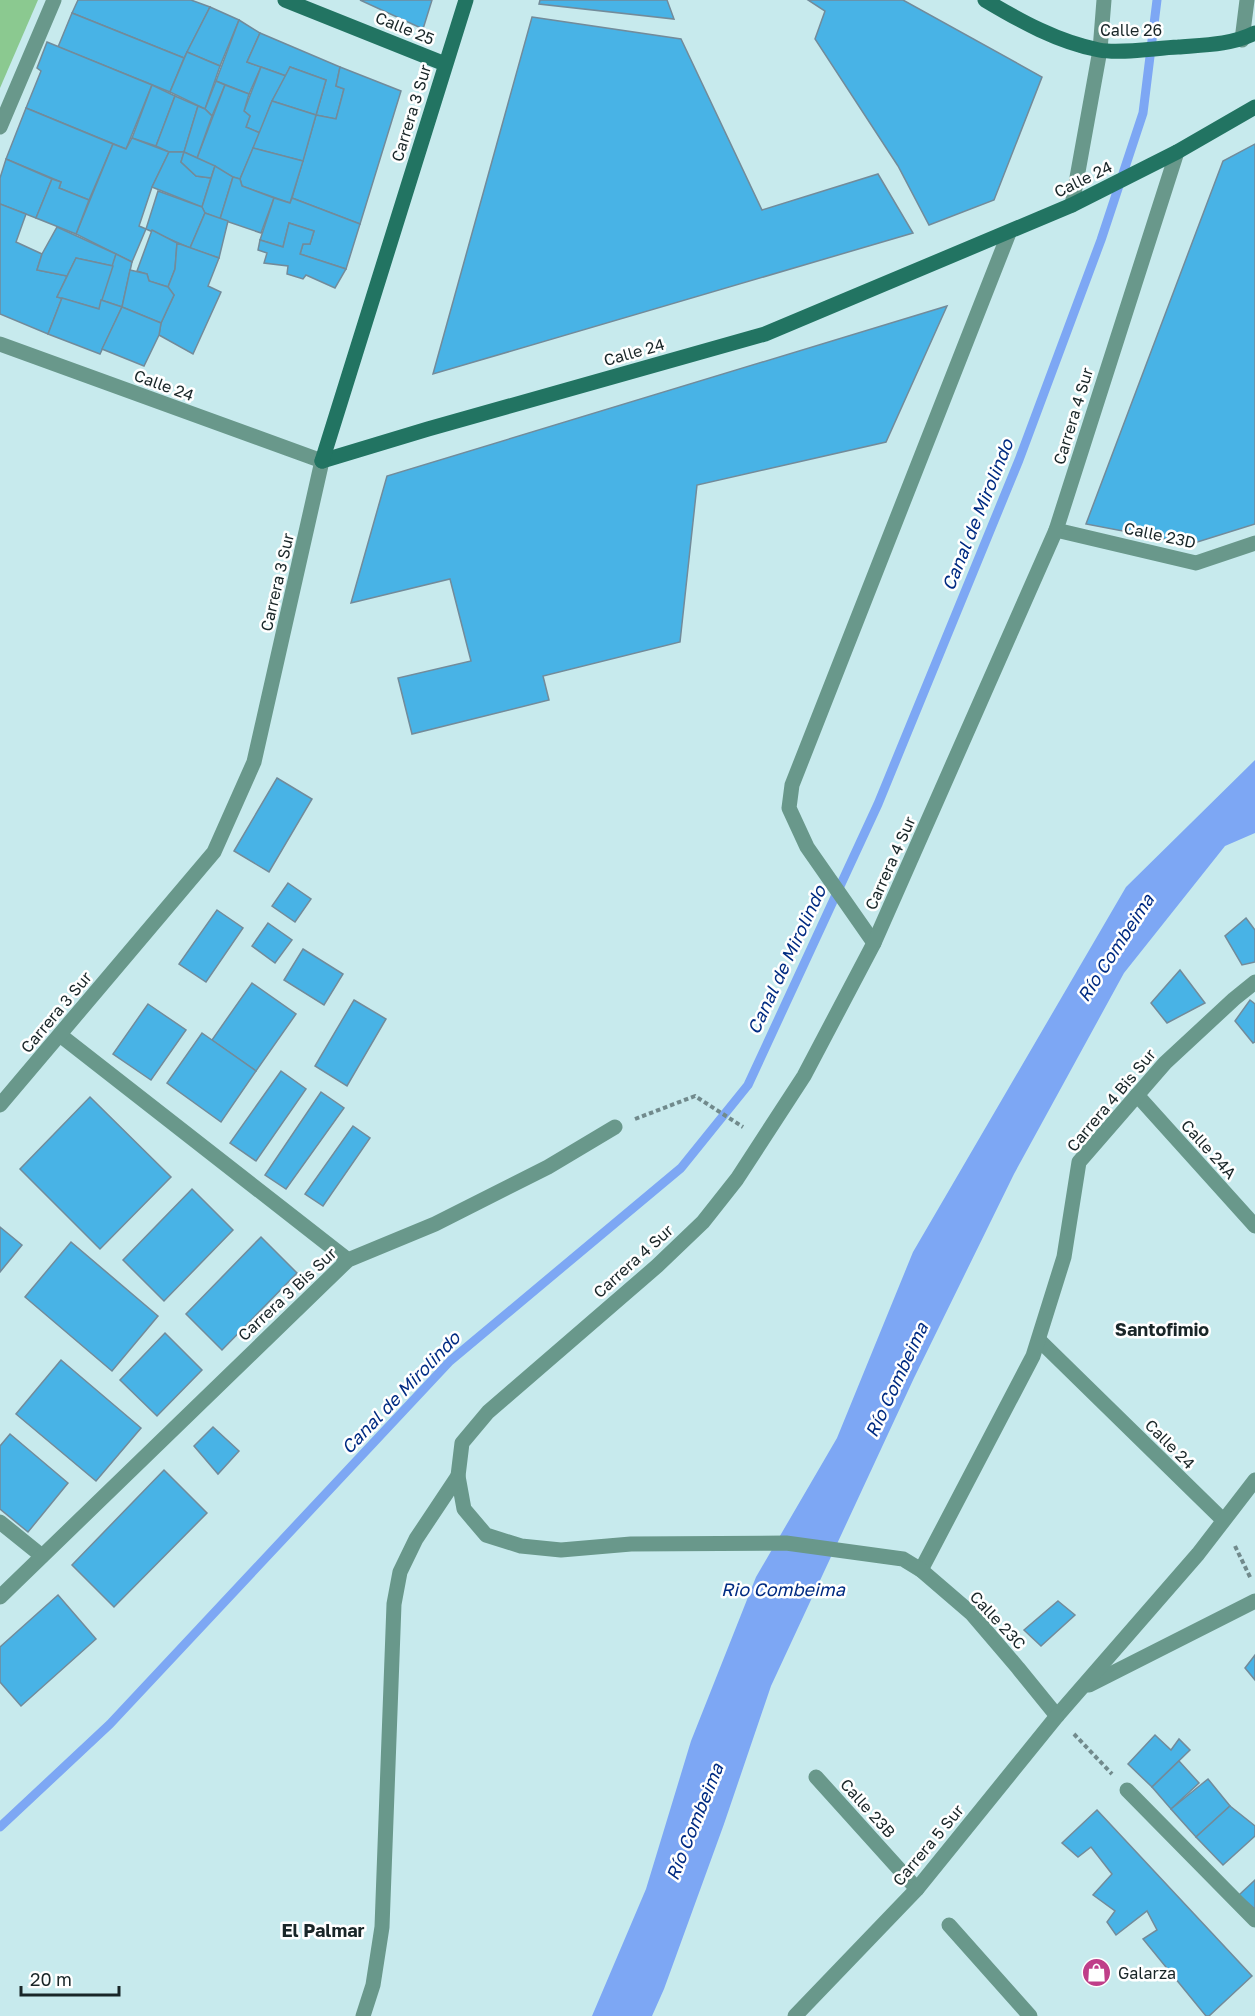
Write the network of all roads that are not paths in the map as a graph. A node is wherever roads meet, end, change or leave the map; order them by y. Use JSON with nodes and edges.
{"nodes":[{"id":1,"x":54,"y":0,"type":"edge"},
{"id":2,"x":285,"y":0,"type":"edge"},
{"id":3,"x":466,"y":0,"type":"edge"},
{"id":4,"x":985,"y":0,"type":"edge"},
{"id":5,"x":1104,"y":0,"type":"edge"},
{"id":6,"x":1247,"y":0,"type":"edge"},
{"id":7,"x":1249,"y":37,"type":"edge"},
{"id":8,"x":1100,"y":50,"type":"junction"},
{"id":9,"x":445,"y":64,"type":"junction"},
{"id":10,"x":1255,"y":107,"type":"edge"},
{"id":11,"x":0,"y":127,"type":"edge"},
{"id":12,"x":1172,"y":154,"type":"junction"},
{"id":13,"x":1077,"y":203,"type":"junction"},
{"id":14,"x":1009,"y":232,"type":"junction"},
{"id":15,"x":0,"y":344,"type":"edge"},
{"id":16,"x":322,"y":461,"type":"junction"},
{"id":17,"x":1056,"y":530,"type":"junction"},
{"id":18,"x":1255,"y":543,"type":"edge"},
{"id":19,"x":874,"y":943,"type":"junction"},
{"id":20,"x":1255,"y":982,"type":"edge"},
{"id":21,"x":60,"y":1035,"type":"junction"},
{"id":22,"x":1137,"y":1095,"type":"junction"},
{"id":23,"x":0,"y":1105,"type":"edge"},
{"id":24,"x":615,"y":1127,"type":"road end"},
{"id":25,"x":1255,"y":1226,"type":"edge"},
{"id":26,"x":348,"y":1260,"type":"junction"},
{"id":27,"x":1039,"y":1340,"type":"junction"},
{"id":28,"x":458,"y":1476,"type":"junction"},
{"id":29,"x":1255,"y":1480,"type":"edge"},
{"id":30,"x":1223,"y":1520,"type":"junction"},
{"id":31,"x":0,"y":1522,"type":"edge"},
{"id":32,"x":42,"y":1556,"type":"junction"},
{"id":33,"x":921,"y":1570,"type":"junction"},
{"id":34,"x":0,"y":1597,"type":"edge"},
{"id":35,"x":1255,"y":1601,"type":"edge"},
{"id":36,"x":1081,"y":1689,"type":"junction"},
{"id":37,"x":1057,"y":1716,"type":"junction"},
{"id":38,"x":816,"y":1777,"type":"dead end"},
{"id":39,"x":1127,"y":1790,"type":"road end"},
{"id":40,"x":917,"y":1889,"type":"junction"},
{"id":41,"x":1255,"y":1920,"type":"edge"},
{"id":42,"x":949,"y":1925,"type":"dead end"},
{"id":43,"x":363,"y":2016,"type":"edge"},
{"id":44,"x":795,"y":2016,"type":"edge"},
{"id":45,"x":1030,"y":2016,"type":"edge"}],
"edges":[{"from":1,"to":11,"type":"street"},
{"from":2,"to":9,"type":"main road","name":"Calle 25"},
{"from":3,"to":9,"type":"main road","name":"Carrera 3 Sur"},
{"from":4,"to":8,"type":"main road","name":"Calle 26"},
{"from":5,"to":8,"type":"street"},
{"from":6,"to":7,"type":"street"},
{"from":7,"to":8,"type":"main road","name":"Calle 26"},
{"from":8,"to":13,"type":"street"},
{"from":9,"to":16,"type":"main road","name":"Carrera 3 Sur"},
{"from":10,"to":12,"type":"main road","name":"Calle 24"},
{"from":12,"to":13,"type":"main road","name":"Calle 24"},
{"from":12,"to":17,"type":"street","name":"Carrera 4 Sur"},
{"from":13,"to":14,"type":"main road","name":"Calle 24"},
{"from":14,"to":16,"type":"main road","name":"Calle 24"},
{"from":14,"to":19,"type":"street"},
{"from":15,"to":16,"type":"street","name":"Calle 24"},
{"from":16,"to":21,"type":"street","name":"Carrera 3 Sur"},
{"from":17,"to":18,"type":"street","name":"Calle 23D"},
{"from":17,"to":19,"type":"street","name":"Carrera 4 Sur"},
{"from":19,"to":28,"type":"street","name":"Carrera 4 Sur"},
{"from":20,"to":22,"type":"street","name":"Carrera 4 Bis Sur"},
{"from":21,"to":23,"type":"street","name":"Carrera 3 Sur"},
{"from":21,"to":26,"type":"street"},
{"from":22,"to":25,"type":"street","name":"Calle 24A"},
{"from":22,"to":27,"type":"street","name":"Carrera 4 Bis Sur"},
{"from":24,"to":26,"type":"street","name":"Carrera 3 Bis Sur"},
{"from":26,"to":32,"type":"street","name":"Carrera 3 Bis Sur"},
{"from":27,"to":30,"type":"street","name":"Calle 24"},
{"from":27,"to":33,"type":"street","name":"Carrera 4 Bis Sur"},
{"from":28,"to":33,"type":"street","name":"Calle 23C"},
{"from":28,"to":43,"type":"street"},
{"from":29,"to":30,"type":"street","name":"Carrera 5 Sur"},
{"from":30,"to":36,"type":"street","name":"Carrera 5 Sur"},
{"from":31,"to":32,"type":"street"},
{"from":32,"to":34,"type":"street","name":"Carrera 3 Bis Sur"},
{"from":33,"to":37,"type":"street","name":"Calle 23C"},
{"from":35,"to":36,"type":"street","name":"Carrera 5 Sur"},
{"from":36,"to":37,"type":"street","name":"Carrera 5 Sur"},
{"from":37,"to":40,"type":"street","name":"Carrera 5 Sur"},
{"from":38,"to":40,"type":"street","name":"Calle 23B"},
{"from":39,"to":41,"type":"street"},
{"from":40,"to":44,"type":"street","name":"Carrera 5 Sur"},
{"from":42,"to":45,"type":"street"}]}
